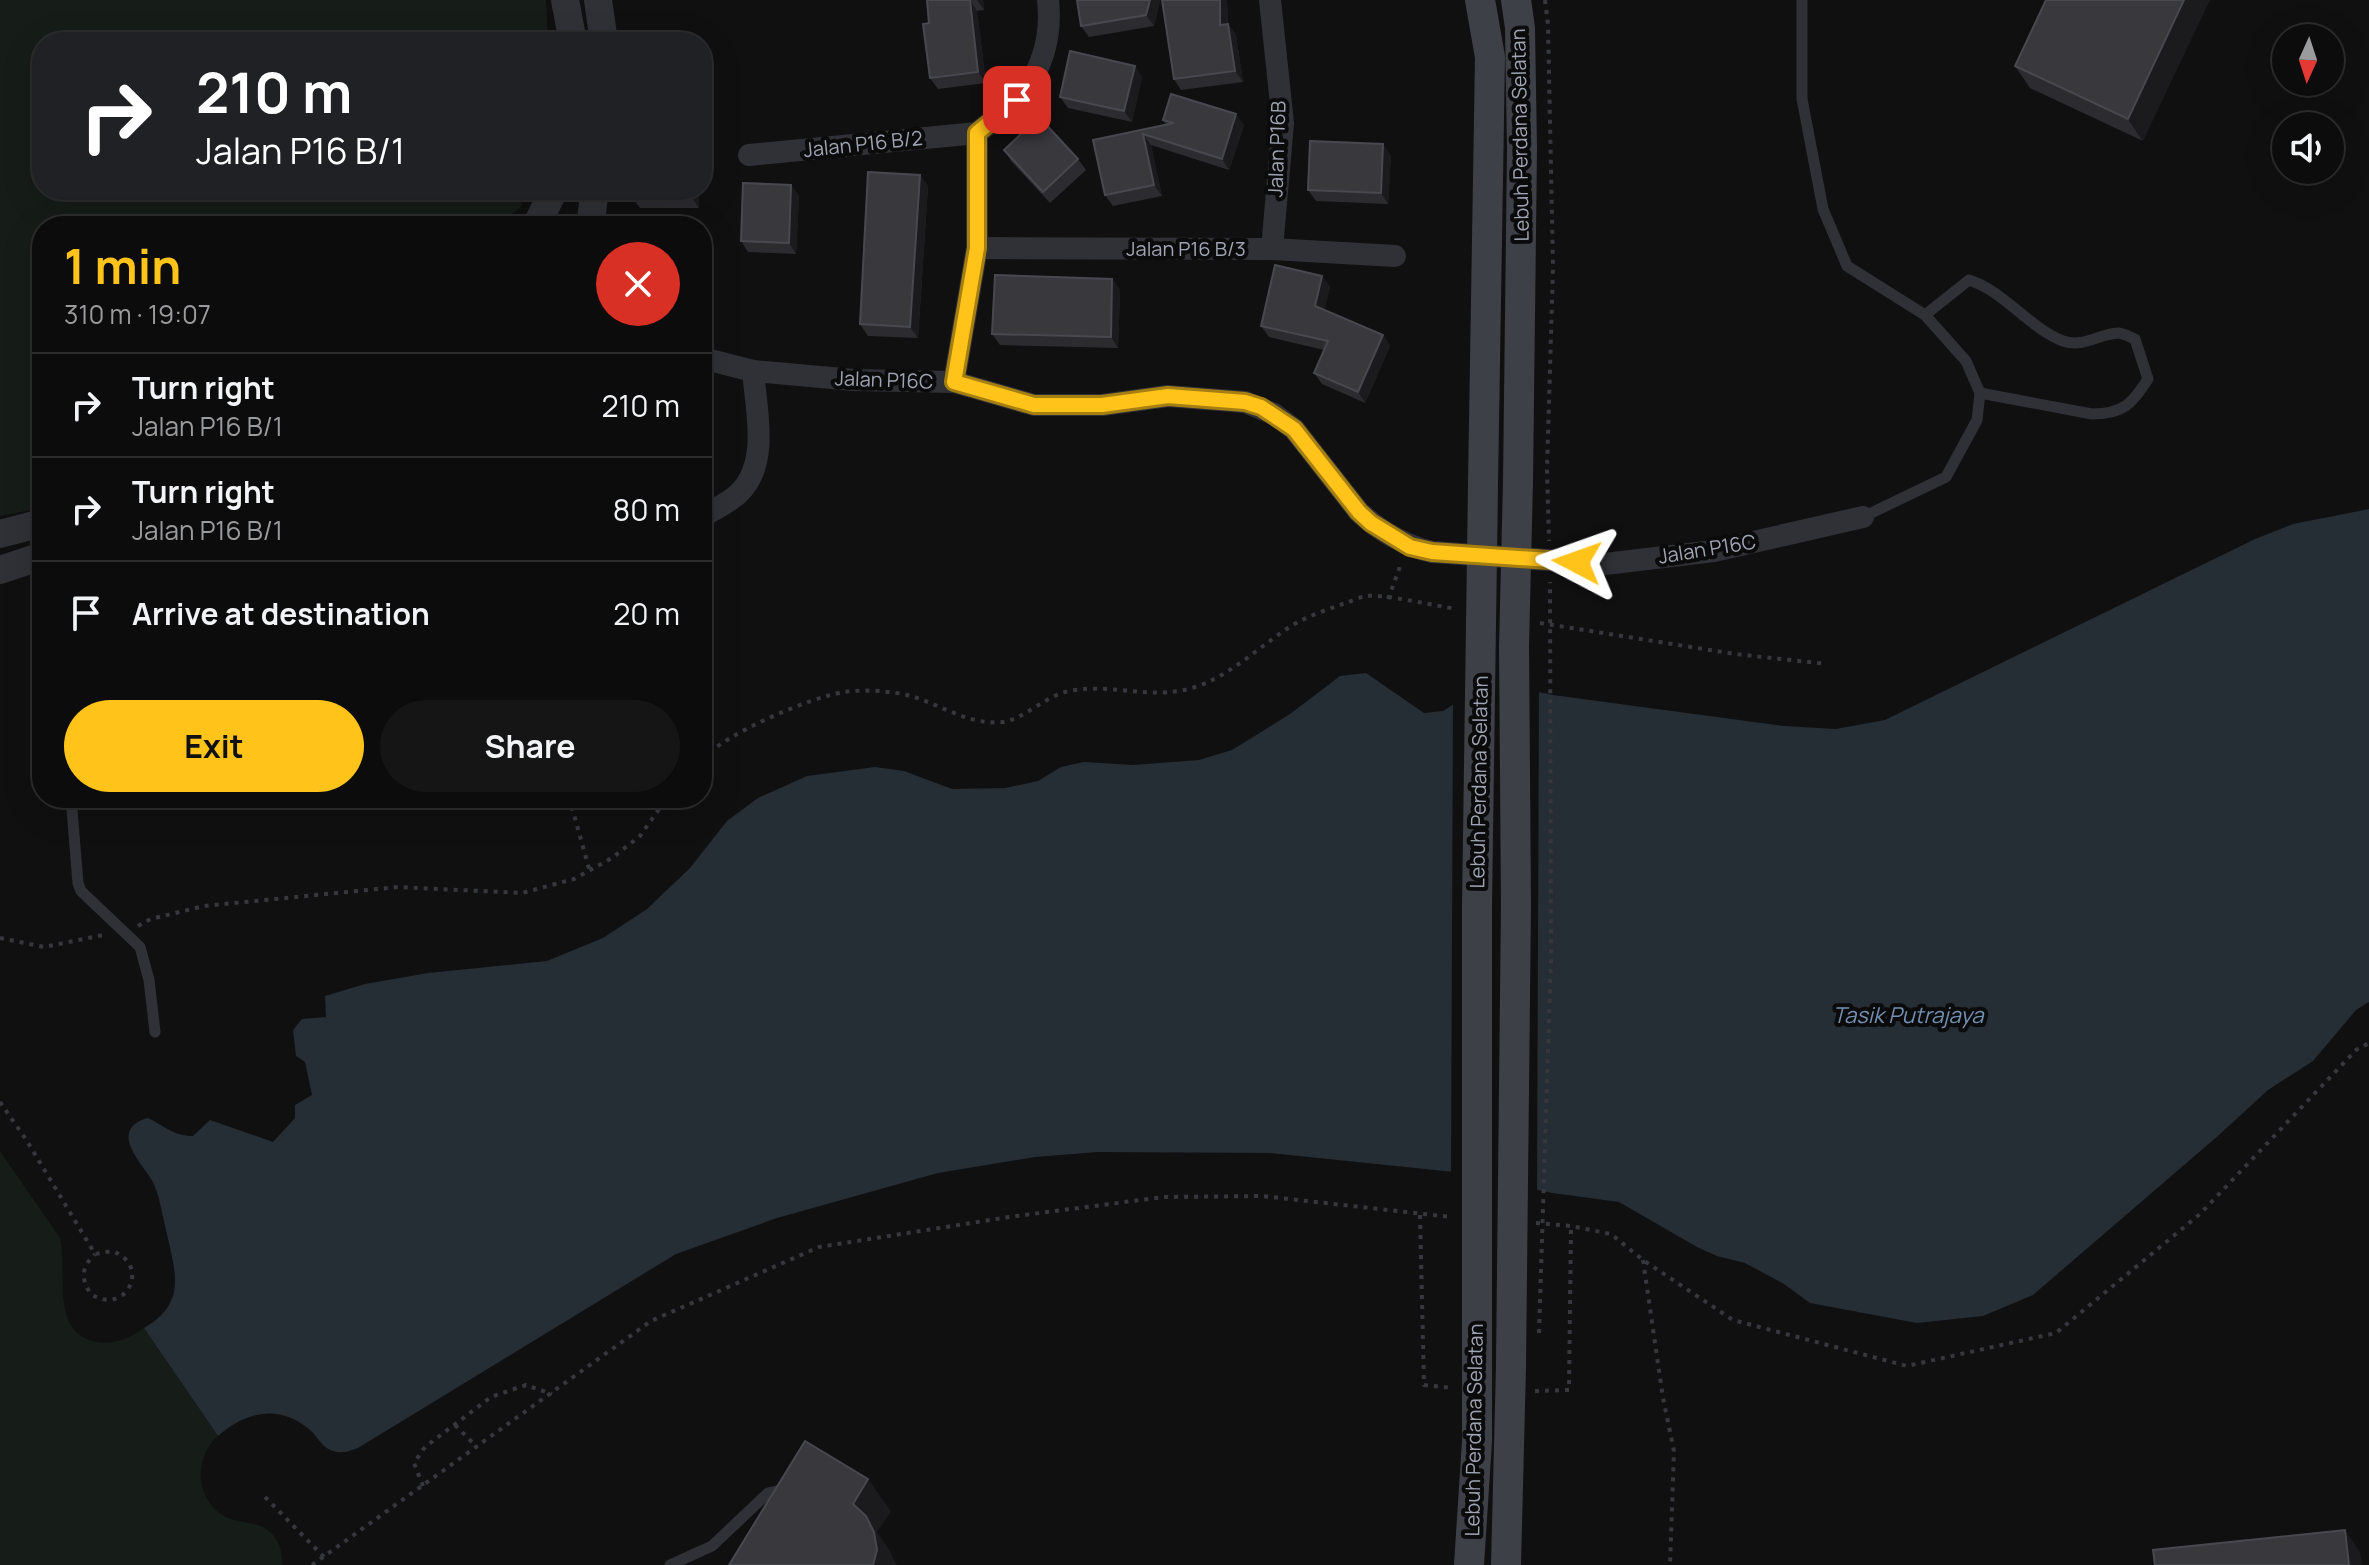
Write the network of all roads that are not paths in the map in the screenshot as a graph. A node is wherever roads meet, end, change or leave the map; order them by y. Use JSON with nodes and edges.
{"nodes":[{"id":1,"x":565,"y":0,"type":"edge"},
{"id":2,"x":598,"y":0,"type":"edge"},
{"id":3,"x":1048,"y":0,"type":"edge"},
{"id":4,"x":1270,"y":0,"type":"edge"},
{"id":5,"x":1480,"y":0,"type":"edge"},
{"id":6,"x":1516,"y":0,"type":"edge"},
{"id":7,"x":1802,"y":0,"type":"edge"},
{"id":8,"x":571,"y":32,"type":"edge"},
{"id":9,"x":603,"y":32,"type":"edge"},
{"id":10,"x":977,"y":133,"type":"junction"},
{"id":11,"x":749,"y":155,"type":"dead end"},
{"id":12,"x":977,"y":248,"type":"junction"},
{"id":13,"x":1272,"y":249,"type":"junction"},
{"id":14,"x":1395,"y":256,"type":"dead end"},
{"id":15,"x":1925,"y":315,"type":"junction"},
{"id":16,"x":712,"y":361,"type":"edge"},
{"id":17,"x":753,"y":371,"type":"junction"},
{"id":18,"x":954,"y":382,"type":"junction"},
{"id":19,"x":1980,"y":393,"type":"junction"},
{"id":20,"x":712,"y":511,"type":"edge"},
{"id":21,"x":1863,"y":517,"type":"joint"},
{"id":22,"x":32,"y":526,"type":"edge"},
{"id":23,"x":0,"y":534,"type":"edge"},
{"id":24,"x":32,"y":559,"type":"edge"},
{"id":25,"x":0,"y":570,"type":"edge"},
{"id":26,"x":72,"y":808,"type":"edge"},
{"id":27,"x":155,"y":1032,"type":"dead end"},
{"id":28,"x":789,"y":1500,"type":"edge"},
{"id":29,"x":670,"y":1565,"type":"edge"},
{"id":30,"x":1469,"y":1565,"type":"edge"},
{"id":31,"x":1506,"y":1565,"type":"edge"}],
"edges":[{"from":1,"to":8,"type":"street"},
{"from":2,"to":9,"type":"street"},
{"from":3,"to":10,"type":"street"},
{"from":4,"to":13,"type":"street","name":"Jalan P16B"},
{"from":5,"to":30,"type":"main road","name":"Lebuh Perdana Selatan","bridge":true},
{"from":6,"to":31,"type":"main road","name":"Lebuh Perdana Selatan","bridge":true},
{"from":7,"to":15,"type":"lane"},
{"from":10,"to":11,"type":"street","name":"Jalan P16 B/2"},
{"from":10,"to":12,"type":"street"},
{"from":12,"to":13,"type":"street","name":"Jalan P16 B/3"},
{"from":12,"to":18,"type":"street"},
{"from":13,"to":14,"type":"street","name":"Jalan P16 B/3"},
{"from":15,"to":19,"type":"lane"},
{"from":15,"to":19,"type":"lane"},
{"from":16,"to":17,"type":"street","name":"Jalan P16C"},
{"from":17,"to":18,"type":"street","name":"Jalan P16C"},
{"from":17,"to":20,"type":"street"},
{"from":18,"to":21,"type":"street","name":"Jalan P16C"},
{"from":19,"to":21,"type":"lane"},
{"from":22,"to":23,"type":"street"},
{"from":24,"to":25,"type":"street"},
{"from":26,"to":27,"type":"lane"},
{"from":28,"to":29,"type":"lane"}]}
